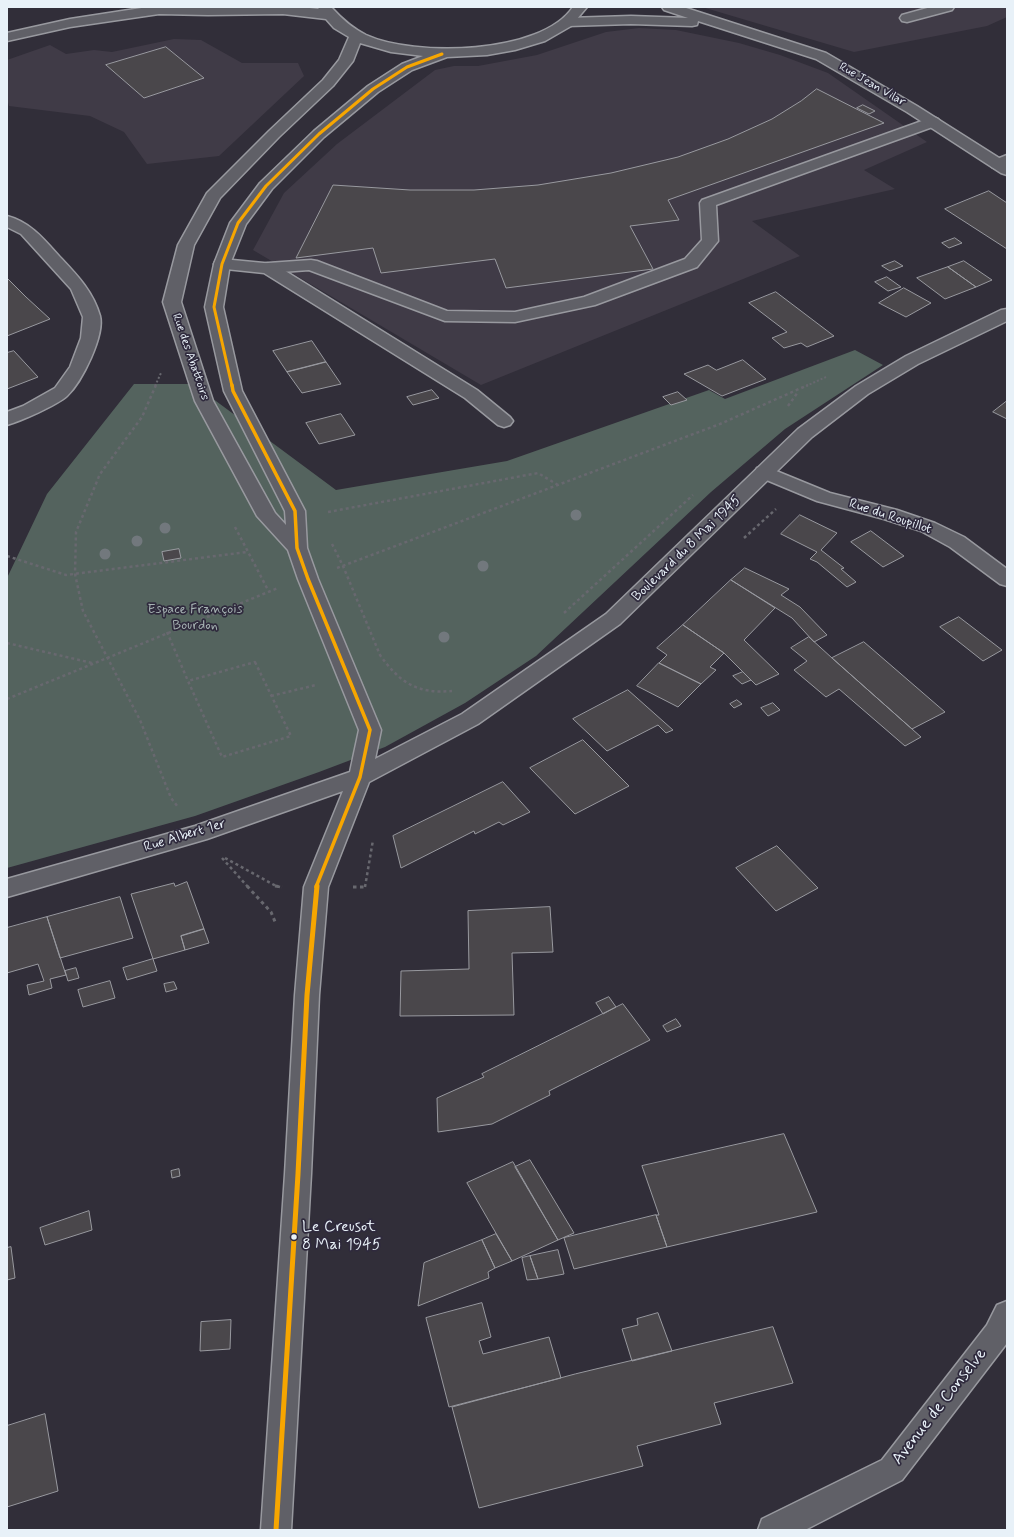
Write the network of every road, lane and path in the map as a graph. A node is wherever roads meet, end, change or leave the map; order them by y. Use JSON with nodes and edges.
{"nodes":[{"id":1,"x":580,"y":7,"type":"edge"},
{"id":2,"x":669,"y":7,"type":"edge"},
{"id":3,"x":947,"y":7,"type":"edge"},
{"id":4,"x":169,"y":8,"type":"edge"},
{"id":5,"x":326,"y":11,"type":"edge"},
{"id":6,"x":907,"y":18,"type":"dead end"},
{"id":7,"x":568,"y":22,"type":"junction"},
{"id":8,"x":725,"y":24,"type":"junction"},
{"id":9,"x":356,"y":36,"type":"junction"},
{"id":10,"x":7,"y":37,"type":"edge"},
{"id":11,"x":442,"y":54,"type":"junction"},
{"id":12,"x":933,"y":122,"type":"junction"},
{"id":13,"x":1004,"y":164,"type":"edge"},
{"id":14,"x":7,"y":221,"type":"edge"},
{"id":15,"x":222,"y":264,"type":"junction"},
{"id":16,"x":268,"y":268,"type":"junction"},
{"id":17,"x":1007,"y":314,"type":"edge"},
{"id":18,"x":177,"y":322,"type":"junction"},
{"id":19,"x":833,"y":374,"type":"dead end"},
{"id":20,"x":798,"y":391,"type":"junction"},
{"id":21,"x":787,"y":408,"type":"dead end"},
{"id":22,"x":7,"y":418,"type":"edge"},
{"id":23,"x":504,"y":421,"type":"dead end"},
{"id":24,"x":764,"y":472,"type":"junction"},
{"id":25,"x":558,"y":485,"type":"junction"},
{"id":26,"x":697,"y":492,"type":"dead end"},
{"id":27,"x":324,"y":512,"type":"dead end"},
{"id":28,"x":330,"y":540,"type":"dead end"},
{"id":29,"x":297,"y":548,"type":"junction"},
{"id":30,"x":247,"y":552,"type":"dead end"},
{"id":31,"x":7,"y":556,"type":"edge"},
{"id":32,"x":343,"y":566,"type":"junction"},
{"id":33,"x":76,"y":574,"type":"junction"},
{"id":34,"x":308,"y":579,"type":"junction"},
{"id":35,"x":1007,"y":579,"type":"edge"},
{"id":36,"x":563,"y":614,"type":"dead end"},
{"id":37,"x":167,"y":632,"type":"junction"},
{"id":38,"x":7,"y":643,"type":"edge"},
{"id":39,"x":106,"y":658,"type":"junction"},
{"id":40,"x":92,"y":663,"type":"junction"},
{"id":41,"x":188,"y":681,"type":"junction"},
{"id":42,"x":455,"y":691,"type":"dead end"},
{"id":43,"x":7,"y":699,"type":"edge"},
{"id":44,"x":360,"y":777,"type":"junction"},
{"id":45,"x":199,"y":833,"type":"junction"},
{"id":46,"x":7,"y":888,"type":"edge"},
{"id":47,"x":277,"y":926,"type":"dead end"},
{"id":48,"x":1007,"y":1314,"type":"edge"},
{"id":49,"x":276,"y":1530,"type":"edge"},
{"id":50,"x":774,"y":1530,"type":"edge"}],
"edges":[{"from":1,"to":7,"type":"main road"},
{"from":2,"to":8,"type":"main road"},
{"from":3,"to":6,"type":"main road"},
{"from":4,"to":5,"type":"main road"},
{"from":4,"to":10,"type":"main road"},
{"from":5,"to":9,"type":"main road"},
{"from":7,"to":8,"type":"main road"},
{"from":7,"to":11,"type":"main road"},
{"from":8,"to":12,"type":"main road","name":"Rue Jean Vilar"},
{"from":9,"to":11,"type":"main road"},
{"from":9,"to":18,"type":"main road","name":"Rue des Abattoirs"},
{"from":11,"to":15,"type":"main road"},
{"from":12,"to":13,"type":"main road","name":"Rue Jean Vilar"},
{"from":12,"to":16,"type":"main road"},
{"from":14,"to":22,"type":"main road"},
{"from":15,"to":16,"type":"main road"},
{"from":15,"to":29,"type":"main road"},
{"from":16,"to":23,"type":"main road"},
{"from":17,"to":24,"type":"main road","name":"Boulevard du 8 Mai 1945"},
{"from":18,"to":29,"type":"main road","name":"Rue des Abattoirs"},
{"from":18,"to":33,"type":"path"},
{"from":19,"to":20,"type":"path"},
{"from":20,"to":21,"type":"path"},
{"from":20,"to":25,"type":"path"},
{"from":24,"to":35,"type":"main road","name":"Rue du Roupillot"},
{"from":24,"to":44,"type":"main road","name":"Boulevard du 8 Mai 1945"},
{"from":25,"to":27,"type":"path"},
{"from":25,"to":32,"type":"path"},
{"from":26,"to":36,"type":"path"},
{"from":28,"to":32,"type":"path"},
{"from":29,"to":34,"type":"main road"},
{"from":30,"to":33,"type":"path"},
{"from":31,"to":33,"type":"path"},
{"from":32,"to":34,"type":"path"},
{"from":32,"to":42,"type":"path"},
{"from":33,"to":39,"type":"path"},
{"from":34,"to":37,"type":"path"},
{"from":34,"to":44,"type":"main road"},
{"from":37,"to":39,"type":"path"},
{"from":37,"to":41,"type":"path"},
{"from":38,"to":40,"type":"path"},
{"from":39,"to":40,"type":"path"},
{"from":39,"to":45,"type":"path"},
{"from":40,"to":43,"type":"path"},
{"from":41,"to":41,"type":"path"},
{"from":44,"to":45,"type":"main road","name":"Rue Albert 1er"},
{"from":44,"to":49,"type":"main road"},
{"from":45,"to":46,"type":"main road","name":"Rue Albert 1er"},
{"from":45,"to":47,"type":"path"},
{"from":48,"to":50,"type":"main road","name":"Avenue de Conselve"}]}
